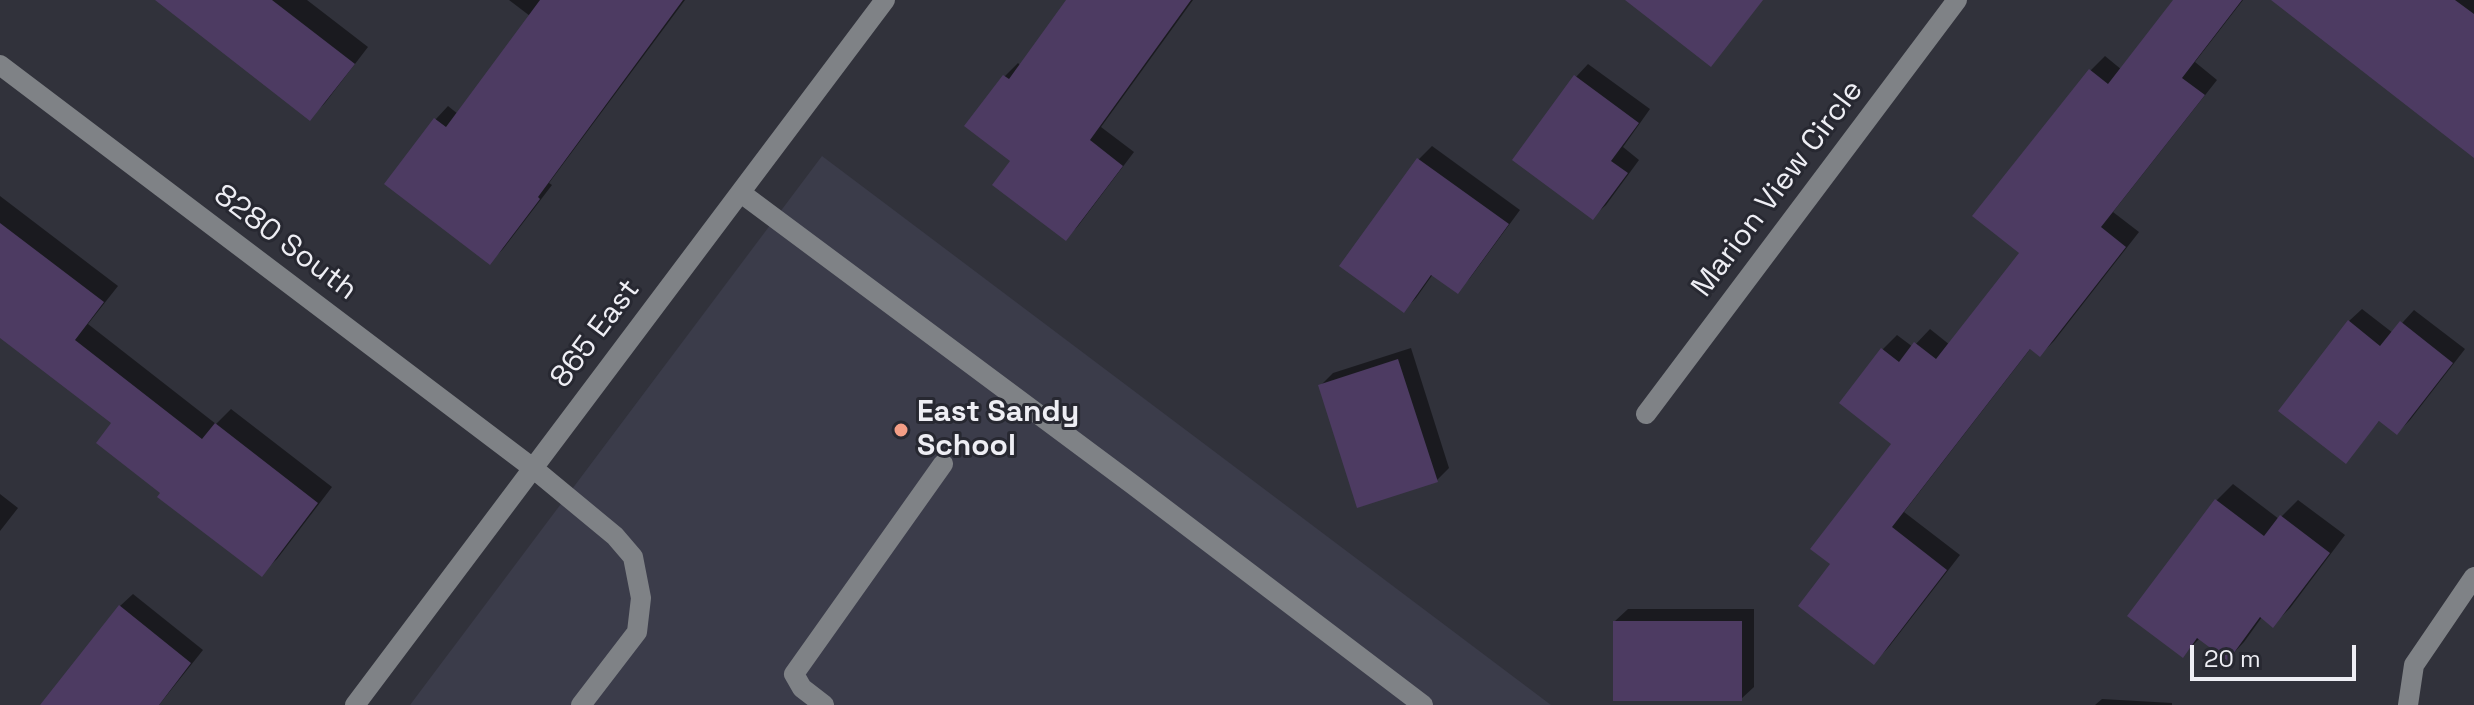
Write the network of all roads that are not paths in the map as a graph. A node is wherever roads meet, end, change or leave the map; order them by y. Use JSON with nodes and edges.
{"nodes":[{"id":1,"x":885,"y":0,"type":"edge"},
{"id":2,"x":1957,"y":0,"type":"edge"},
{"id":3,"x":0,"y":65,"type":"edge"},
{"id":4,"x":741,"y":193,"type":"junction"},
{"id":5,"x":1646,"y":414,"type":"dead end"},
{"id":6,"x":943,"y":464,"type":"dead end"},
{"id":7,"x":534,"y":469,"type":"junction"},
{"id":8,"x":2474,"y":577,"type":"edge"},
{"id":9,"x":355,"y":705,"type":"edge"},
{"id":10,"x":581,"y":705,"type":"edge"},
{"id":11,"x":824,"y":705,"type":"edge"},
{"id":12,"x":1423,"y":705,"type":"edge"},
{"id":13,"x":2408,"y":705,"type":"edge"}],
"edges":[{"from":1,"to":4,"type":"street","name":"865 East"},
{"from":2,"to":5,"type":"street","name":"Marion View Circle"},
{"from":3,"to":7,"type":"street","name":"8280 South"},
{"from":4,"to":7,"type":"street","name":"865 East"},
{"from":4,"to":12,"type":"street"},
{"from":6,"to":11,"type":"street"},
{"from":7,"to":9,"type":"street","name":"865 East"},
{"from":7,"to":10,"type":"street","name":"8280 South"},
{"from":8,"to":13,"type":"street"}]}
